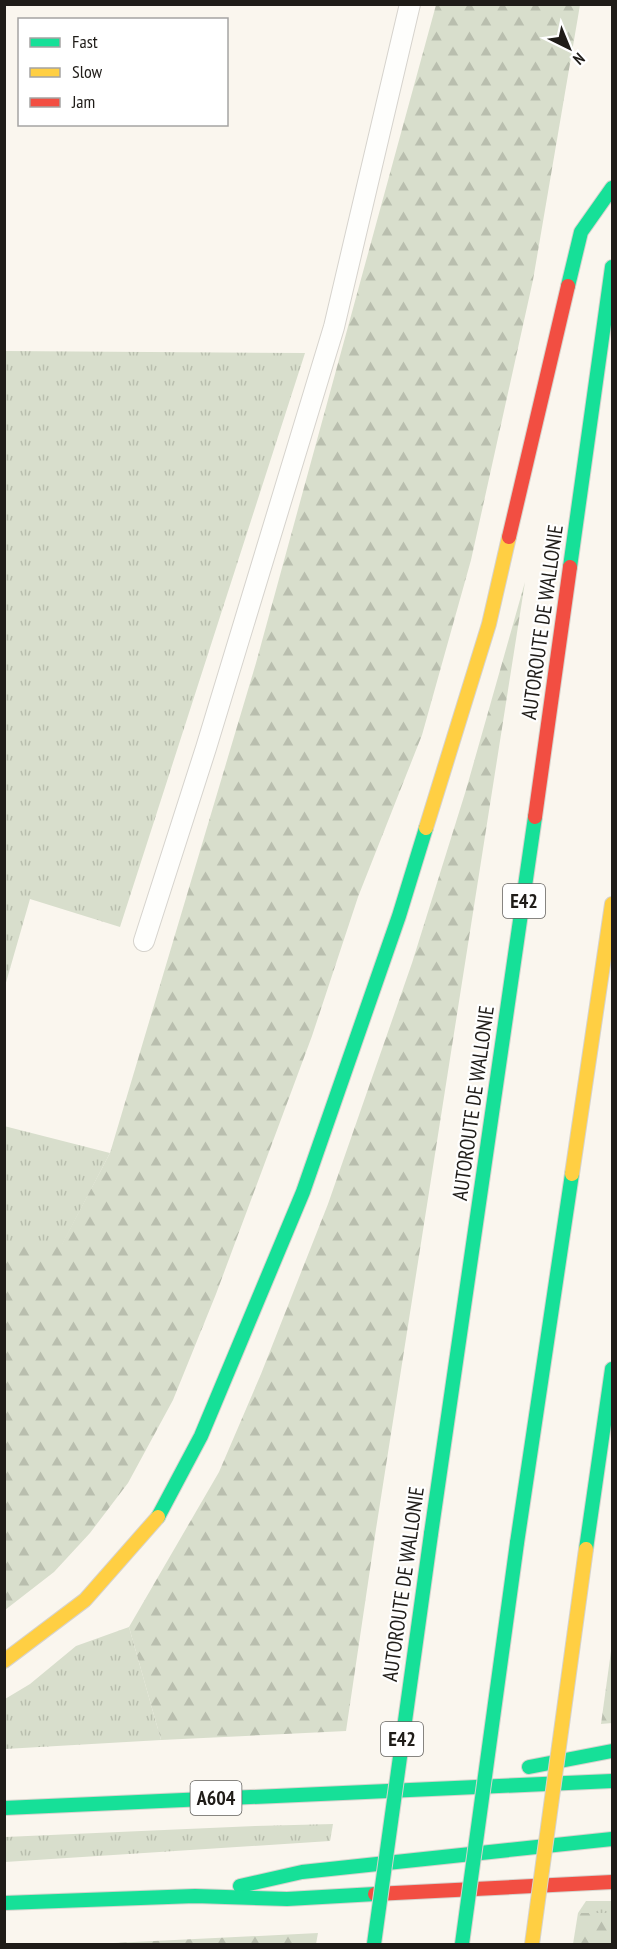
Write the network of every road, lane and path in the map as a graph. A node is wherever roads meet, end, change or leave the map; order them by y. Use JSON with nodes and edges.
{"nodes":[{"id":1,"x":410,"y":4,"type":"edge"},
{"id":2,"x":612,"y":188,"type":"edge"},
{"id":3,"x":612,"y":267,"type":"edge"},
{"id":4,"x":612,"y":904,"type":"edge"},
{"id":5,"x":144,"y":941,"type":"dead end"},
{"id":6,"x":612,"y":1369,"type":"edge"},
{"id":7,"x":4,"y":1661,"type":"edge"},
{"id":8,"x":612,"y":1751,"type":"edge"},
{"id":9,"x":612,"y":1781,"type":"edge"},
{"id":10,"x":427,"y":1788,"type":"junction"},
{"id":11,"x":4,"y":1808,"type":"edge"},
{"id":12,"x":612,"y":1839,"type":"edge"},
{"id":13,"x":612,"y":1882,"type":"edge"},
{"id":14,"x":195,"y":1896,"type":"junction"},
{"id":15,"x":4,"y":1903,"type":"edge"},
{"id":16,"x":374,"y":1944,"type":"edge"},
{"id":17,"x":462,"y":1944,"type":"edge"},
{"id":18,"x":532,"y":1944,"type":"edge"}],
"edges":[{"from":1,"to":5,"type":"lane"},
{"from":2,"to":7,"type":"highway"},
{"from":3,"to":16,"type":"highway","name":"AUTOROUTE DE WALLONIE","number":"E42","bridge":true},
{"from":4,"to":17,"type":"highway","bridge":true},
{"from":6,"to":18,"type":"highway","bridge":true},
{"from":8,"to":10,"type":"highway"},
{"from":9,"to":10,"type":"highway","number":"A604"},
{"from":10,"to":11,"type":"highway","number":"A604"},
{"from":12,"to":14,"type":"highway"},
{"from":13,"to":14,"type":"highway"},
{"from":14,"to":15,"type":"highway"}]}
